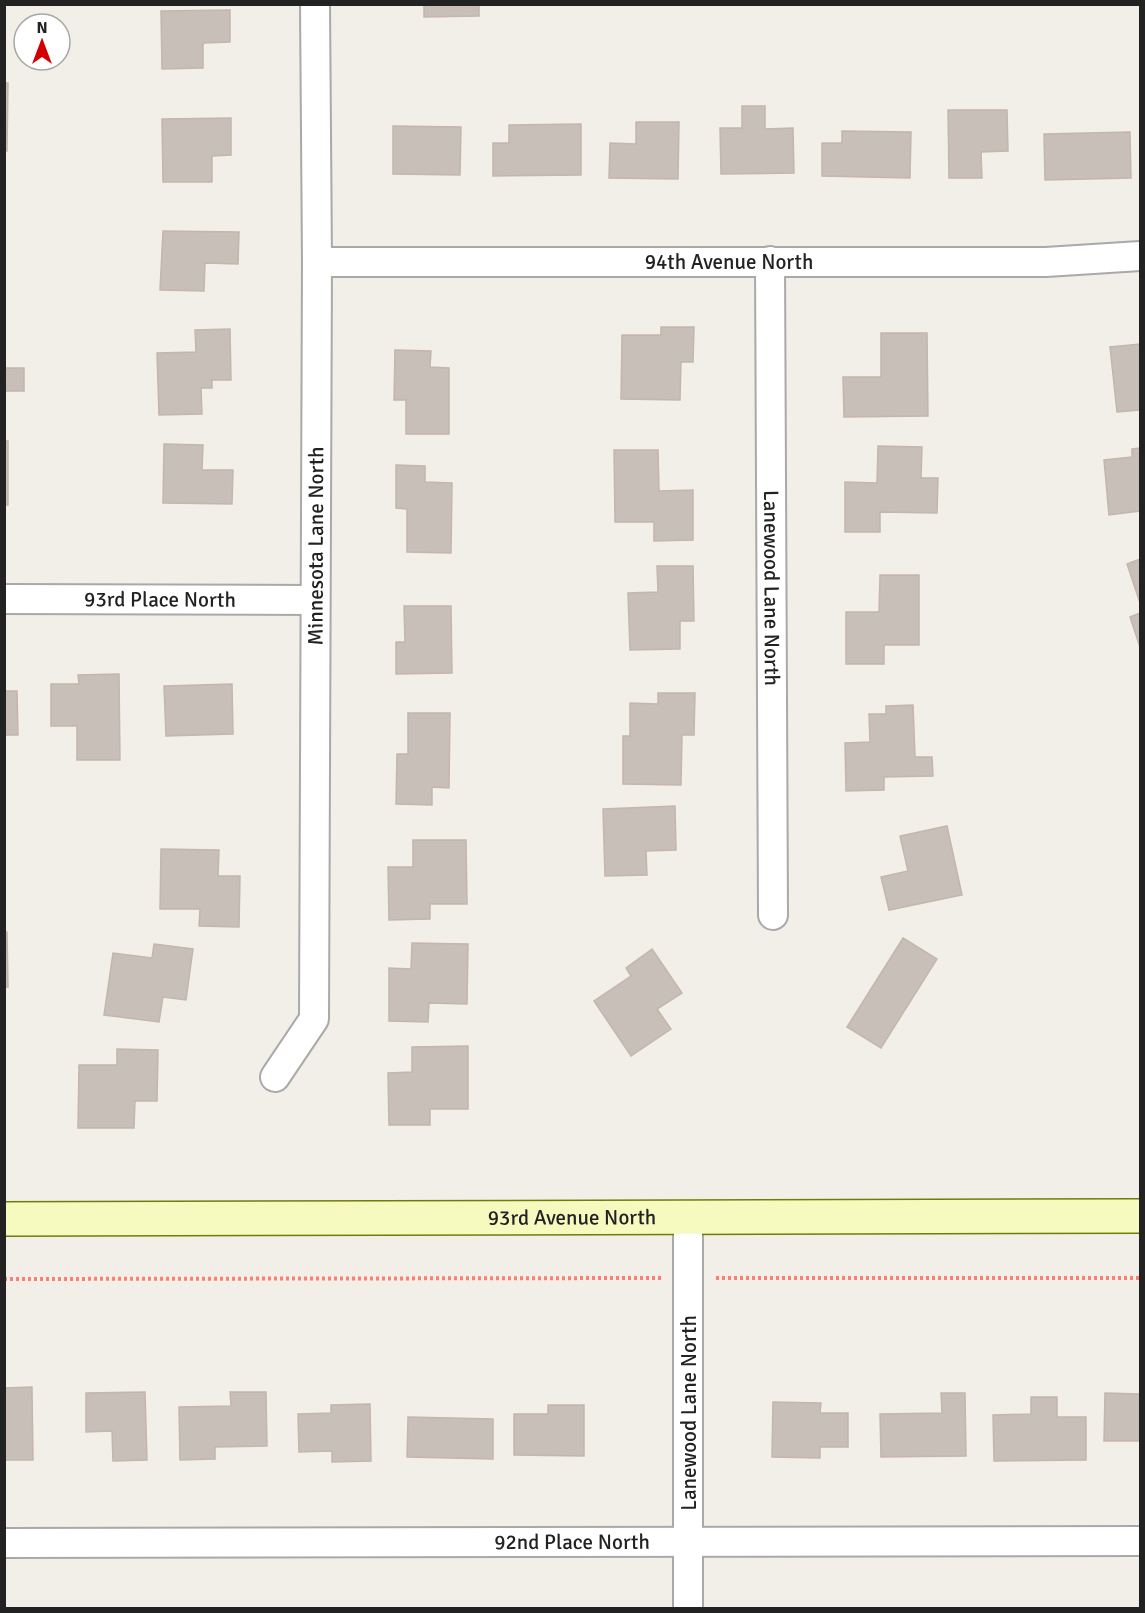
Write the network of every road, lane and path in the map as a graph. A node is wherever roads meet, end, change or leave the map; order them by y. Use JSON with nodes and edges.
{"nodes":[{"id":1,"x":315,"y":4,"type":"edge"},
{"id":2,"x":1140,"y":256,"type":"edge"},
{"id":3,"x":770,"y":261,"type":"junction"},
{"id":4,"x":317,"y":262,"type":"junction"},
{"id":5,"x":4,"y":599,"type":"edge"},
{"id":6,"x":315,"y":600,"type":"junction"},
{"id":7,"x":773,"y":915,"type":"dead end"},
{"id":8,"x":275,"y":1077,"type":"dead end"},
{"id":9,"x":1140,"y":1216,"type":"edge"},
{"id":10,"x":687,"y":1217,"type":"junction"},
{"id":11,"x":4,"y":1219,"type":"edge"},
{"id":12,"x":1140,"y":1278,"type":"edge"},
{"id":13,"x":4,"y":1279,"type":"edge"},
{"id":14,"x":689,"y":1279,"type":"junction"},
{"id":15,"x":1140,"y":1541,"type":"edge"},
{"id":16,"x":689,"y":1542,"type":"junction"},
{"id":17,"x":4,"y":1543,"type":"edge"},
{"id":18,"x":688,"y":1608,"type":"edge"}],
"edges":[{"from":1,"to":4,"type":"street","name":"Minnesota Lane North"},
{"from":2,"to":3,"type":"street","name":"94th Avenue North"},
{"from":3,"to":4,"type":"street","name":"94th Avenue North"},
{"from":3,"to":7,"type":"street","name":"Lanewood Lane North"},
{"from":4,"to":6,"type":"street","name":"Minnesota Lane North"},
{"from":5,"to":6,"type":"street","name":"93rd Place North"},
{"from":6,"to":8,"type":"street","name":"Minnesota Lane North"},
{"from":9,"to":10,"type":"main road","name":"93rd Avenue North"},
{"from":10,"to":11,"type":"main road","name":"93rd Avenue North"},
{"from":10,"to":14,"type":"street","name":"Lanewood Lane North"},
{"from":12,"to":14,"type":"path"},
{"from":13,"to":14,"type":"path"},
{"from":14,"to":16,"type":"street","name":"Lanewood Lane North"},
{"from":15,"to":16,"type":"street","name":"92nd Place North"},
{"from":16,"to":17,"type":"street","name":"92nd Place North"},
{"from":16,"to":18,"type":"street","name":"Lanewood Lane North"}]}
